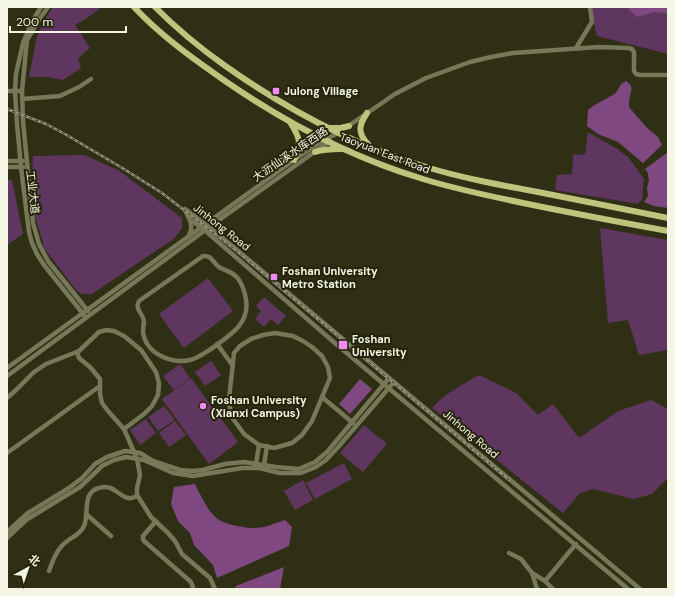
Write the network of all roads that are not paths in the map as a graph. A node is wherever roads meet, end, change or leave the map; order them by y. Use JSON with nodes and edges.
{"nodes":[{"id":1,"x":41,"y":7,"type":"edge"},
{"id":2,"x":48,"y":7,"type":"edge"},
{"id":3,"x":134,"y":7,"type":"edge"},
{"id":4,"x":155,"y":7,"type":"edge"},
{"id":5,"x":590,"y":7,"type":"edge"},
{"id":6,"x":576,"y":48,"type":"junction"},
{"id":7,"x":668,"y":76,"type":"edge"},
{"id":8,"x":91,"y":78,"type":"dead end"},
{"id":9,"x":7,"y":91,"type":"edge"},
{"id":10,"x":15,"y":91,"type":"junction"},
{"id":11,"x":22,"y":91,"type":"junction"},
{"id":12,"x":22,"y":99,"type":"junction"},
{"id":13,"x":367,"y":113,"type":"junction"},
{"id":14,"x":290,"y":122,"type":"junction"},
{"id":15,"x":349,"y":126,"type":"junction"},
{"id":16,"x":326,"y":127,"type":"junction"},
{"id":17,"x":338,"y":133,"type":"junction"},
{"id":18,"x":326,"y":141,"type":"junction"},
{"id":19,"x":370,"y":147,"type":"junction"},
{"id":20,"x":345,"y":150,"type":"junction"},
{"id":21,"x":315,"y":152,"type":"junction"},
{"id":22,"x":294,"y":160,"type":"junction"},
{"id":23,"x":7,"y":161,"type":"edge"},
{"id":24,"x":20,"y":161,"type":"junction"},
{"id":25,"x":26,"y":161,"type":"junction"},
{"id":26,"x":7,"y":167,"type":"edge"},
{"id":27,"x":21,"y":167,"type":"junction"},
{"id":28,"x":27,"y":167,"type":"junction"},
{"id":29,"x":197,"y":218,"type":"junction"},
{"id":30,"x":218,"y":218,"type":"junction"},
{"id":31,"x":668,"y":218,"type":"edge"},
{"id":32,"x":190,"y":220,"type":"junction"},
{"id":33,"x":206,"y":224,"type":"junction"},
{"id":34,"x":201,"y":227,"type":"junction"},
{"id":35,"x":210,"y":227,"type":"junction"},
{"id":36,"x":205,"y":231,"type":"junction"},
{"id":37,"x":668,"y":231,"type":"edge"},
{"id":38,"x":218,"y":234,"type":"junction"},
{"id":39,"x":189,"y":236,"type":"junction"},
{"id":40,"x":87,"y":314,"type":"junction"},
{"id":41,"x":148,"y":344,"type":"junction"},
{"id":42,"x":217,"y":344,"type":"junction"},
{"id":43,"x":142,"y":350,"type":"junction"},
{"id":44,"x":77,"y":352,"type":"junction"},
{"id":45,"x":233,"y":366,"type":"junction"},
{"id":46,"x":7,"y":368,"type":"edge"},
{"id":47,"x":7,"y":376,"type":"edge"},
{"id":48,"x":389,"y":378,"type":"junction"},
{"id":49,"x":394,"y":382,"type":"junction"},
{"id":50,"x":384,"y":384,"type":"junction"},
{"id":51,"x":100,"y":386,"type":"junction"},
{"id":52,"x":388,"y":388,"type":"junction"},
{"id":53,"x":322,"y":397,"type":"junction"},
{"id":54,"x":7,"y":398,"type":"edge"},
{"id":55,"x":352,"y":422,"type":"junction"},
{"id":56,"x":356,"y":426,"type":"junction"},
{"id":57,"x":124,"y":429,"type":"junction"},
{"id":58,"x":259,"y":445,"type":"junction"},
{"id":59,"x":267,"y":446,"type":"junction"},
{"id":60,"x":134,"y":452,"type":"junction"},
{"id":61,"x":7,"y":453,"type":"edge"},
{"id":62,"x":136,"y":459,"type":"junction"},
{"id":63,"x":264,"y":465,"type":"junction"},
{"id":64,"x":258,"y":466,"type":"junction"},
{"id":65,"x":137,"y":496,"type":"junction"},
{"id":66,"x":86,"y":514,"type":"junction"},
{"id":67,"x":156,"y":521,"type":"junction"},
{"id":68,"x":7,"y":532,"type":"edge"},
{"id":69,"x":111,"y":536,"type":"dead end"},
{"id":70,"x":7,"y":538,"type":"edge"},
{"id":71,"x":576,"y":544,"type":"junction"},
{"id":72,"x":509,"y":552,"type":"dead end"},
{"id":73,"x":49,"y":571,"type":"dead end"},
{"id":74,"x":532,"y":573,"type":"junction"},
{"id":75,"x":545,"y":581,"type":"junction"},
{"id":76,"x":192,"y":589,"type":"edge"},
{"id":77,"x":215,"y":589,"type":"edge"},
{"id":78,"x":537,"y":589,"type":"edge"},
{"id":79,"x":553,"y":589,"type":"edge"},
{"id":80,"x":628,"y":589,"type":"edge"},
{"id":81,"x":640,"y":589,"type":"edge"}],
"edges":[{"from":1,"to":10,"type":"street","name":"工业大道"},
{"from":2,"to":11,"type":"street"},
{"from":3,"to":14,"type":"main road","name":"Taoyuan East Road"},
{"from":4,"to":16,"type":"main road","name":"Taoyuan East Road"},
{"from":5,"to":6,"type":"street"},
{"from":6,"to":7,"type":"street","name":"大沥仙溪水库西路"},
{"from":6,"to":13,"type":"street","name":"大沥仙溪水库西路"},
{"from":8,"to":12,"type":"street"},
{"from":9,"to":10,"type":"street"},
{"from":10,"to":11,"type":"street"},
{"from":10,"to":24,"type":"street","name":"工业大道"},
{"from":11,"to":12,"type":"street"},
{"from":12,"to":25,"type":"street","name":"工业大道"},
{"from":13,"to":15,"type":"street","name":"大沥仙溪水库西路"},
{"from":13,"to":19,"type":"main road"},
{"from":14,"to":18,"type":"main road","name":"Taoyuan East Road"},
{"from":14,"to":22,"type":"main road"},
{"from":15,"to":16,"type":"main road"},
{"from":15,"to":17,"type":"street","name":"大沥仙溪水库西路"},
{"from":16,"to":17,"type":"main road","name":"Taoyuan East Road"},
{"from":17,"to":18,"type":"street","name":"大沥仙溪水库西路"},
{"from":17,"to":19,"type":"main road","name":"Taoyuan East Road"},
{"from":18,"to":20,"type":"main road","name":"Taoyuan East Road"},
{"from":18,"to":21,"type":"street"},
{"from":18,"to":22,"type":"street","name":"大沥仙溪水库西路"},
{"from":19,"to":31,"type":"main road","name":"Taoyuan East Road"},
{"from":20,"to":21,"type":"main road"},
{"from":20,"to":37,"type":"main road","name":"Taoyuan East Road"},
{"from":21,"to":30,"type":"street"},
{"from":22,"to":30,"type":"street","name":"大沥仙溪水库西路"},
{"from":23,"to":24,"type":"street"},
{"from":24,"to":25,"type":"street"},
{"from":24,"to":27,"type":"street","name":"工业大道"},
{"from":25,"to":28,"type":"street","name":"工业大道"},
{"from":26,"to":27,"type":"street"},
{"from":27,"to":28,"type":"street"},
{"from":27,"to":40,"type":"street","name":"工业大道"},
{"from":28,"to":40,"type":"street","name":"工业大道"},
{"from":29,"to":30,"type":"street"},
{"from":29,"to":32,"type":"street","name":"Jinhong Road"},
{"from":29,"to":33,"type":"street","name":"Jinhong Road"},
{"from":30,"to":33,"type":"street","name":"大沥仙溪水库西路"},
{"from":30,"to":35,"type":"street"},
{"from":30,"to":38,"type":"street"},
{"from":32,"to":34,"type":"street","name":"Jinhong Road"},
{"from":32,"to":39,"type":"street"},
{"from":33,"to":34,"type":"street","name":"大沥仙溪水库西路"},
{"from":33,"to":35,"type":"street","name":"Jinhong Road"},
{"from":34,"to":36,"type":"street","name":"Jinhong Road"},
{"from":34,"to":39,"type":"street","name":"大沥仙溪水库西路"},
{"from":35,"to":36,"type":"street"},
{"from":35,"to":38,"type":"street","name":"Jinhong Road"},
{"from":36,"to":40,"type":"street"},
{"from":36,"to":50,"type":"street","name":"Jinhong Road"},
{"from":38,"to":48,"type":"street","name":"Jinhong Road"},
{"from":39,"to":40,"type":"street","name":"大沥仙溪水库西路"},
{"from":40,"to":46,"type":"street","name":"大沥仙溪水库西路"},
{"from":40,"to":47,"type":"street"},
{"from":41,"to":42,"type":"street"},
{"from":41,"to":42,"type":"street"},
{"from":41,"to":43,"type":"street"},
{"from":42,"to":45,"type":"street"},
{"from":43,"to":44,"type":"street"},
{"from":43,"to":57,"type":"street"},
{"from":44,"to":51,"type":"street"},
{"from":44,"to":54,"type":"street"},
{"from":45,"to":53,"type":"street"},
{"from":45,"to":58,"type":"street"},
{"from":48,"to":49,"type":"street","name":"Jinhong Road"},
{"from":48,"to":50,"type":"street"},
{"from":49,"to":52,"type":"street"},
{"from":49,"to":81,"type":"street","name":"Jinhong Road"},
{"from":50,"to":52,"type":"street","name":"Jinhong Road"},
{"from":50,"to":55,"type":"street"},
{"from":51,"to":57,"type":"street"},
{"from":51,"to":61,"type":"street"},
{"from":52,"to":56,"type":"street"},
{"from":52,"to":71,"type":"street","name":"Jinhong Road"},
{"from":53,"to":55,"type":"street"},
{"from":53,"to":59,"type":"street"},
{"from":55,"to":56,"type":"street"},
{"from":55,"to":63,"type":"street"},
{"from":56,"to":64,"type":"street"},
{"from":57,"to":60,"type":"street"},
{"from":58,"to":59,"type":"street"},
{"from":58,"to":64,"type":"street"},
{"from":59,"to":63,"type":"street"},
{"from":60,"to":62,"type":"street"},
{"from":60,"to":64,"type":"street"},
{"from":60,"to":68,"type":"street"},
{"from":62,"to":64,"type":"street"},
{"from":62,"to":65,"type":"street"},
{"from":62,"to":70,"type":"street"},
{"from":63,"to":64,"type":"street"},
{"from":65,"to":66,"type":"street"},
{"from":65,"to":67,"type":"street"},
{"from":66,"to":69,"type":"street"},
{"from":66,"to":73,"type":"street"},
{"from":67,"to":76,"type":"street"},
{"from":67,"to":77,"type":"street"},
{"from":71,"to":75,"type":"street"},
{"from":71,"to":80,"type":"street","name":"Jinhong Road"},
{"from":72,"to":74,"type":"street"},
{"from":74,"to":75,"type":"street"},
{"from":74,"to":78,"type":"street"},
{"from":75,"to":79,"type":"street"}]}
